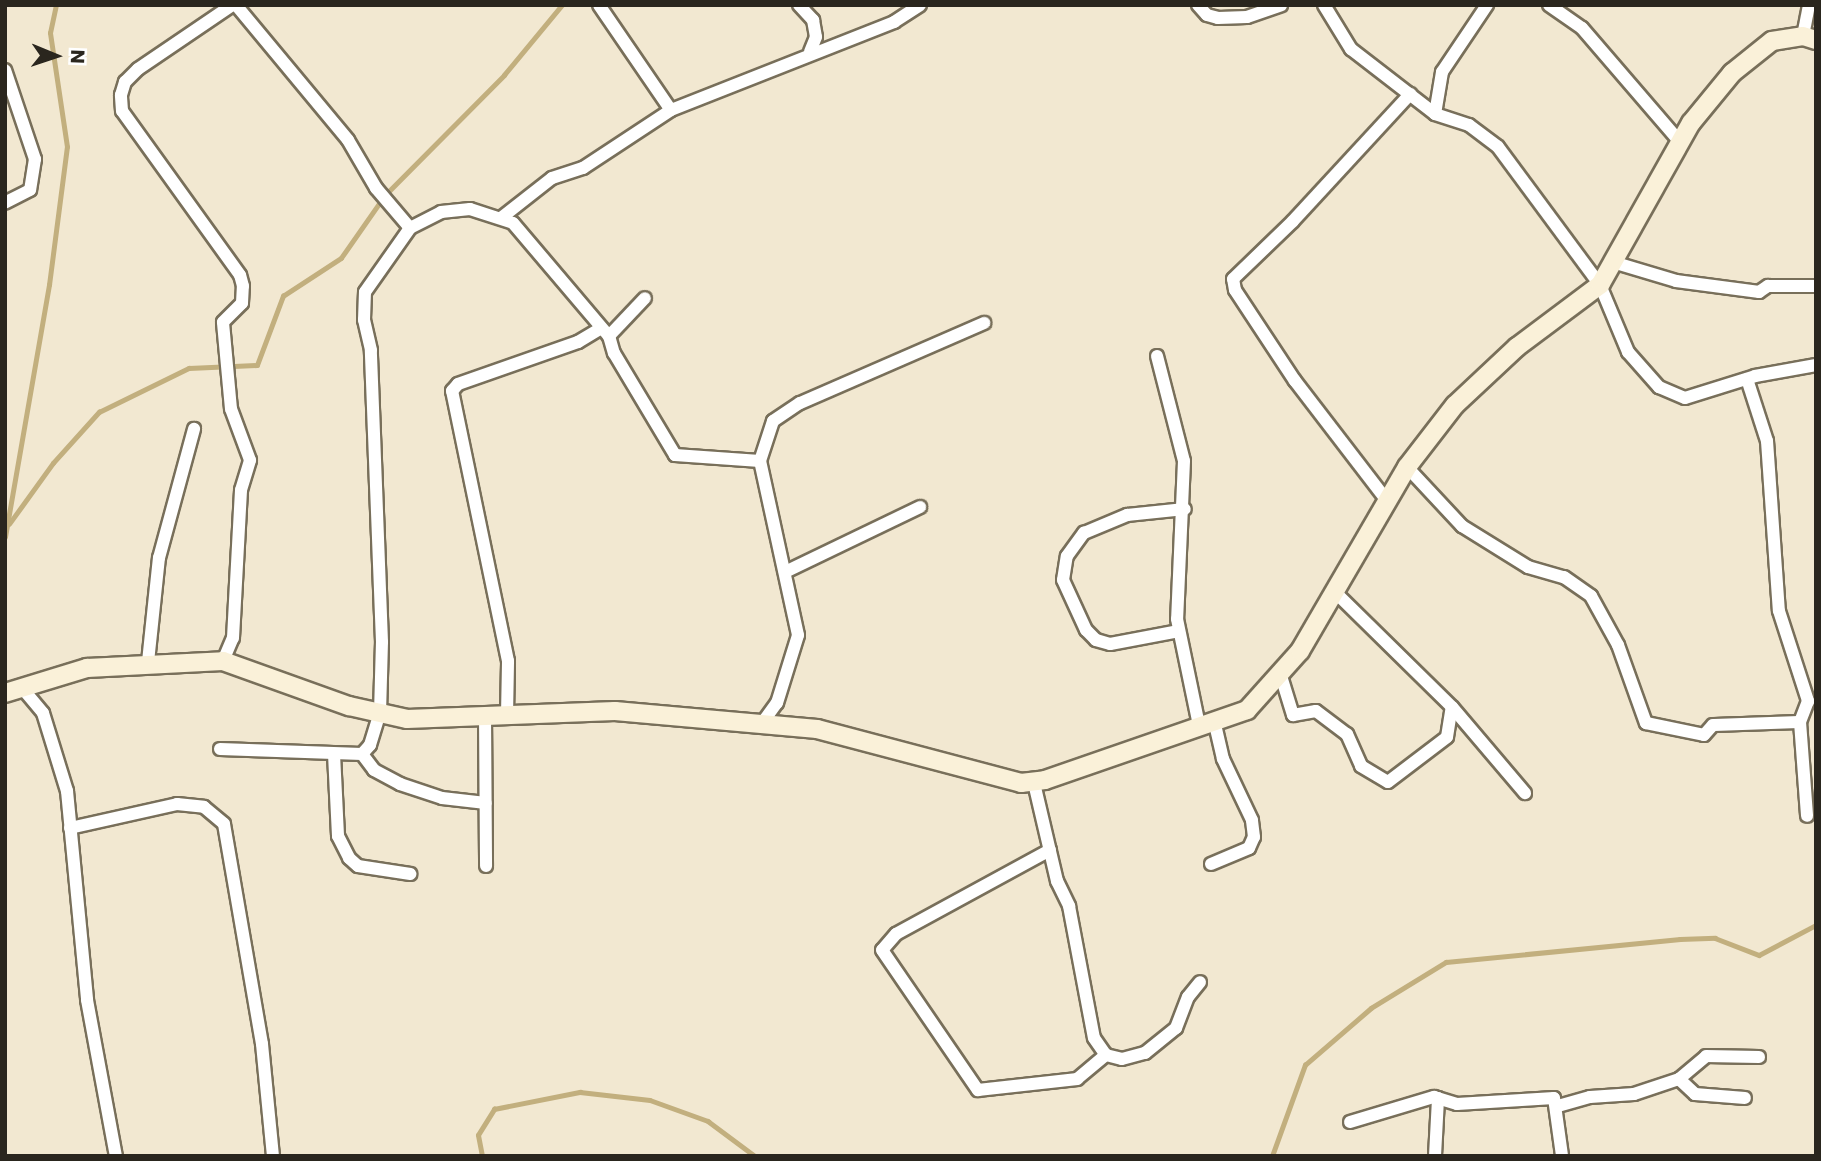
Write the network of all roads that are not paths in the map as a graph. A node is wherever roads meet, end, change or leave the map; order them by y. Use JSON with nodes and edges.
{"nodes":[{"id":1,"x":234,"y":5,"type":"edge"},
{"id":2,"x":599,"y":5,"type":"edge"},
{"id":3,"x":799,"y":5,"type":"edge"},
{"id":4,"x":920,"y":5,"type":"edge"},
{"id":5,"x":1198,"y":5,"type":"edge"},
{"id":6,"x":1281,"y":5,"type":"edge"},
{"id":7,"x":1324,"y":5,"type":"edge"},
{"id":8,"x":1486,"y":5,"type":"edge"},
{"id":9,"x":1549,"y":5,"type":"edge"},
{"id":10,"x":1809,"y":5,"type":"edge"},
{"id":11,"x":1810,"y":38,"type":"edge"},
{"id":12,"x":810,"y":52,"type":"junction"},
{"id":13,"x":5,"y":70,"type":"edge"},
{"id":14,"x":1410,"y":94,"type":"junction"},
{"id":15,"x":671,"y":110,"type":"junction"},
{"id":16,"x":1435,"y":114,"type":"junction"},
{"id":17,"x":1681,"y":143,"type":"junction"},
{"id":18,"x":5,"y":202,"type":"edge"},
{"id":19,"x":501,"y":218,"type":"junction"},
{"id":20,"x":410,"y":228,"type":"junction"},
{"id":21,"x":1616,"y":263,"type":"junction"},
{"id":22,"x":1600,"y":285,"type":"junction"},
{"id":23,"x":1816,"y":286,"type":"edge"},
{"id":24,"x":645,"y":298,"type":"dead end"},
{"id":25,"x":984,"y":323,"type":"dead end"},
{"id":26,"x":605,"y":332,"type":"junction"},
{"id":27,"x":1157,"y":356,"type":"dead end"},
{"id":28,"x":1816,"y":365,"type":"edge"},
{"id":29,"x":1747,"y":379,"type":"junction"},
{"id":30,"x":194,"y":429,"type":"dead end"},
{"id":31,"x":760,"y":461,"type":"junction"},
{"id":32,"x":1407,"y":467,"type":"junction"},
{"id":33,"x":1388,"y":502,"type":"junction"},
{"id":34,"x":920,"y":507,"type":"dead end"},
{"id":35,"x":1185,"y":509,"type":"junction"},
{"id":36,"x":785,"y":572,"type":"junction"},
{"id":37,"x":1336,"y":593,"type":"junction"},
{"id":38,"x":1180,"y":631,"type":"junction"},
{"id":39,"x":223,"y":661,"type":"junction"},
{"id":40,"x":148,"y":662,"type":"junction"},
{"id":41,"x":1281,"y":676,"type":"junction"},
{"id":42,"x":14,"y":691,"type":"edge"},
{"id":43,"x":1452,"y":707,"type":"junction"},
{"id":44,"x":380,"y":713,"type":"junction"},
{"id":45,"x":506,"y":715,"type":"junction"},
{"id":46,"x":485,"y":716,"type":"junction"},
{"id":47,"x":1206,"y":722,"type":"junction"},
{"id":48,"x":1800,"y":722,"type":"junction"},
{"id":49,"x":760,"y":726,"type":"junction"},
{"id":50,"x":220,"y":749,"type":"dead end"},
{"id":51,"x":334,"y":754,"type":"junction"},
{"id":52,"x":362,"y":754,"type":"junction"},
{"id":53,"x":1034,"y":783,"type":"junction"},
{"id":54,"x":1525,"y":793,"type":"dead end"},
{"id":55,"x":486,"y":803,"type":"junction"},
{"id":56,"x":1807,"y":816,"type":"dead end"},
{"id":57,"x":70,"y":828,"type":"junction"},
{"id":58,"x":1050,"y":850,"type":"junction"},
{"id":59,"x":1211,"y":864,"type":"dead end"},
{"id":60,"x":486,"y":866,"type":"dead end"},
{"id":61,"x":411,"y":874,"type":"dead end"},
{"id":62,"x":1200,"y":982,"type":"dead end"},
{"id":63,"x":1106,"y":1055,"type":"junction"},
{"id":64,"x":1759,"y":1056,"type":"dead end"},
{"id":65,"x":1679,"y":1079,"type":"junction"},
{"id":66,"x":1438,"y":1098,"type":"junction"},
{"id":67,"x":1745,"y":1098,"type":"dead end"},
{"id":68,"x":1558,"y":1106,"type":"junction"},
{"id":69,"x":1350,"y":1122,"type":"dead end"},
{"id":70,"x":116,"y":1156,"type":"edge"},
{"id":71,"x":273,"y":1156,"type":"edge"},
{"id":72,"x":1435,"y":1156,"type":"edge"},
{"id":73,"x":1562,"y":1156,"type":"edge"}],
"edges":[{"from":1,"to":20,"type":"street"},
{"from":1,"to":39,"type":"street"},
{"from":2,"to":15,"type":"street"},
{"from":3,"to":12,"type":"street"},
{"from":4,"to":12,"type":"street"},
{"from":5,"to":6,"type":"street"},
{"from":7,"to":14,"type":"street"},
{"from":8,"to":16,"type":"street"},
{"from":9,"to":17,"type":"street"},
{"from":10,"to":11,"type":"street"},
{"from":11,"to":17,"type":"street"},
{"from":12,"to":15,"type":"street"},
{"from":13,"to":18,"type":"street"},
{"from":14,"to":16,"type":"street"},
{"from":14,"to":33,"type":"street"},
{"from":15,"to":19,"type":"street"},
{"from":16,"to":22,"type":"street"},
{"from":17,"to":21,"type":"street"},
{"from":19,"to":20,"type":"street"},
{"from":19,"to":26,"type":"street"},
{"from":20,"to":44,"type":"street"},
{"from":21,"to":22,"type":"street"},
{"from":21,"to":23,"type":"street"},
{"from":22,"to":29,"type":"street"},
{"from":22,"to":32,"type":"street"},
{"from":24,"to":26,"type":"street"},
{"from":25,"to":31,"type":"street"},
{"from":26,"to":31,"type":"street"},
{"from":26,"to":45,"type":"street"},
{"from":27,"to":35,"type":"street"},
{"from":28,"to":29,"type":"street"},
{"from":29,"to":48,"type":"street"},
{"from":30,"to":40,"type":"street"},
{"from":31,"to":36,"type":"street"},
{"from":32,"to":33,"type":"street"},
{"from":32,"to":48,"type":"street"},
{"from":33,"to":37,"type":"street"},
{"from":34,"to":36,"type":"street"},
{"from":35,"to":38,"type":"street"},
{"from":35,"to":38,"type":"street"},
{"from":36,"to":49,"type":"street"},
{"from":37,"to":41,"type":"street"},
{"from":37,"to":43,"type":"street"},
{"from":38,"to":47,"type":"street"},
{"from":39,"to":40,"type":"street"},
{"from":39,"to":44,"type":"street"},
{"from":40,"to":42,"type":"street"},
{"from":41,"to":43,"type":"street"},
{"from":41,"to":47,"type":"street"},
{"from":42,"to":57,"type":"street"},
{"from":43,"to":54,"type":"street"},
{"from":44,"to":46,"type":"street"},
{"from":44,"to":52,"type":"street"},
{"from":45,"to":46,"type":"street"},
{"from":45,"to":49,"type":"street"},
{"from":46,"to":55,"type":"street"},
{"from":47,"to":53,"type":"street"},
{"from":47,"to":59,"type":"street"},
{"from":48,"to":56,"type":"street"},
{"from":49,"to":53,"type":"street"},
{"from":50,"to":51,"type":"street"},
{"from":51,"to":52,"type":"street"},
{"from":51,"to":61,"type":"street"},
{"from":52,"to":55,"type":"street"},
{"from":53,"to":58,"type":"street"},
{"from":55,"to":60,"type":"street"},
{"from":57,"to":70,"type":"street"},
{"from":57,"to":71,"type":"street"},
{"from":58,"to":63,"type":"street"},
{"from":58,"to":63,"type":"street"},
{"from":62,"to":63,"type":"street"},
{"from":64,"to":65,"type":"street"},
{"from":65,"to":67,"type":"street"},
{"from":65,"to":68,"type":"street"},
{"from":66,"to":68,"type":"street"},
{"from":66,"to":69,"type":"street"},
{"from":66,"to":72,"type":"street"},
{"from":68,"to":73,"type":"street"}]}
